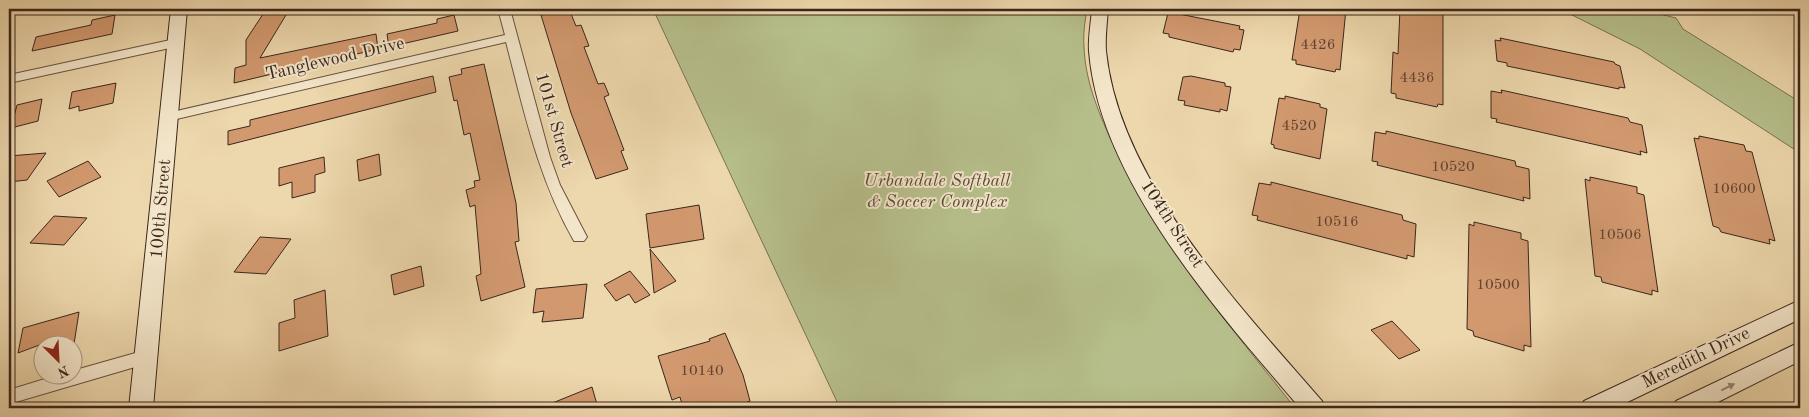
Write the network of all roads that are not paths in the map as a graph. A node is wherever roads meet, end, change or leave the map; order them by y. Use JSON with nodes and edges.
{"nodes":[{"id":1,"x":179,"y":9,"type":"edge"},
{"id":2,"x":504,"y":9,"type":"edge"},
{"id":3,"x":1100,"y":9,"type":"edge"},
{"id":4,"x":512,"y":37,"type":"junction"},
{"id":5,"x":175,"y":43,"type":"junction"},
{"id":6,"x":9,"y":79,"type":"edge"},
{"id":7,"x":168,"y":117,"type":"junction"},
{"id":8,"x":579,"y":236,"type":"dead end"},
{"id":9,"x":1800,"y":309,"type":"edge"},
{"id":10,"x":1800,"y":351,"type":"edge"},
{"id":11,"x":146,"y":357,"type":"junction"},
{"id":12,"x":9,"y":397,"type":"edge"},
{"id":13,"x":141,"y":408,"type":"edge"},
{"id":14,"x":1314,"y":408,"type":"edge"},
{"id":15,"x":1592,"y":408,"type":"edge"},
{"id":16,"x":1684,"y":408,"type":"edge"}],
"edges":[{"from":1,"to":5,"type":"street","name":"100th Street"},
{"from":2,"to":4,"type":"street","name":"101st Street"},
{"from":3,"to":14,"type":"street","name":"104th Street"},
{"from":4,"to":7,"type":"street","name":"Tanglewood Drive"},
{"from":4,"to":8,"type":"street","name":"101st Street"},
{"from":5,"to":6,"type":"street"},
{"from":5,"to":7,"type":"street","name":"100th Street"},
{"from":7,"to":11,"type":"street","name":"100th Street"},
{"from":9,"to":15,"type":"street","name":"Meredith Drive"},
{"from":16,"to":10,"type":"street","one_way":true},
{"from":11,"to":12,"type":"street"},
{"from":11,"to":13,"type":"street","name":"100th Street"}]}
